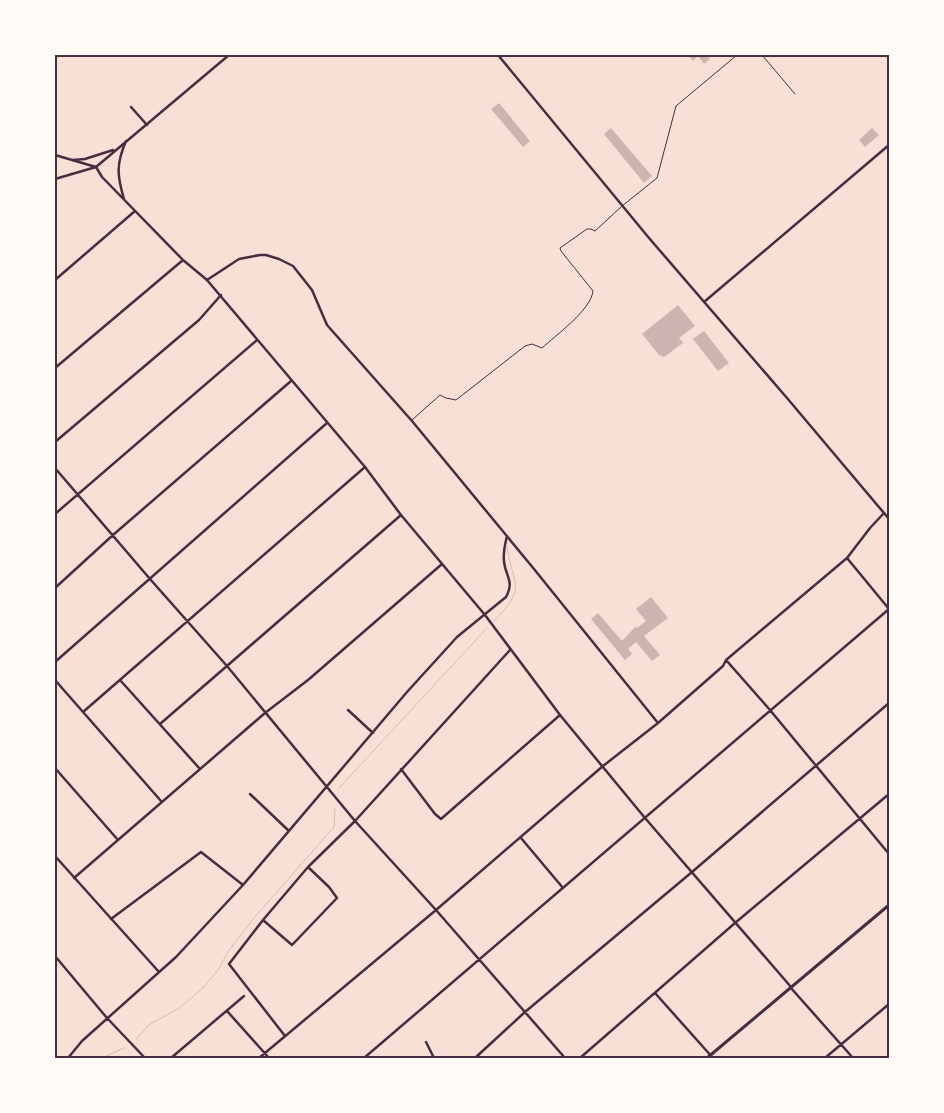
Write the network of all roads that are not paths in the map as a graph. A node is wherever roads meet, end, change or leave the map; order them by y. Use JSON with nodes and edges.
{"nodes":[{"id":1,"x":229,"y":55,"type":"edge"},
{"id":2,"x":498,"y":55,"type":"edge"},
{"id":3,"x":737,"y":55,"type":"edge"},
{"id":4,"x":762,"y":55,"type":"edge"},
{"id":5,"x":795,"y":94,"type":"dead end"},
{"id":6,"x":131,"y":107,"type":"dead end"},
{"id":7,"x":147,"y":125,"type":"junction"},
{"id":8,"x":126,"y":141,"type":"junction"},
{"id":9,"x":889,"y":145,"type":"edge"},
{"id":10,"x":115,"y":150,"type":"junction"},
{"id":11,"x":56,"y":154,"type":"edge"},
{"id":12,"x":74,"y":160,"type":"junction"},
{"id":13,"x":96,"y":166,"type":"junction"},
{"id":14,"x":55,"y":179,"type":"edge"},
{"id":15,"x":125,"y":200,"type":"junction"},
{"id":16,"x":622,"y":206,"type":"junction"},
{"id":17,"x":135,"y":211,"type":"junction"},
{"id":18,"x":183,"y":260,"type":"junction"},
{"id":19,"x":55,"y":280,"type":"edge"},
{"id":20,"x":207,"y":280,"type":"junction"},
{"id":21,"x":221,"y":295,"type":"junction"},
{"id":22,"x":704,"y":302,"type":"junction"},
{"id":23,"x":257,"y":340,"type":"junction"},
{"id":24,"x":55,"y":368,"type":"edge"},
{"id":25,"x":291,"y":381,"type":"junction"},
{"id":26,"x":412,"y":421,"type":"junction"},
{"id":27,"x":327,"y":423,"type":"junction"},
{"id":28,"x":55,"y":442,"type":"edge"},
{"id":29,"x":364,"y":467,"type":"junction"},
{"id":30,"x":55,"y":468,"type":"edge"},
{"id":31,"x":78,"y":494,"type":"junction"},
{"id":32,"x":884,"y":513,"type":"junction"},
{"id":33,"x":55,"y":514,"type":"edge"},
{"id":34,"x":401,"y":515,"type":"junction"},
{"id":35,"x":889,"y":519,"type":"edge"},
{"id":36,"x":113,"y":535,"type":"junction"},
{"id":37,"x":507,"y":536,"type":"junction"},
{"id":38,"x":846,"y":558,"type":"junction"},
{"id":39,"x":442,"y":564,"type":"junction"},
{"id":40,"x":150,"y":579,"type":"junction"},
{"id":41,"x":55,"y":588,"type":"edge"},
{"id":42,"x":889,"y":609,"type":"edge"},
{"id":43,"x":485,"y":615,"type":"junction"},
{"id":44,"x":188,"y":621,"type":"junction"},
{"id":45,"x":510,"y":650,"type":"junction"},
{"id":46,"x":726,"y":660,"type":"junction"},
{"id":47,"x":55,"y":662,"type":"edge"},
{"id":48,"x":227,"y":666,"type":"junction"},
{"id":49,"x":55,"y":680,"type":"edge"},
{"id":50,"x":120,"y":680,"type":"junction"},
{"id":51,"x":889,"y":703,"type":"edge"},
{"id":52,"x":348,"y":710,"type":"dead end"},
{"id":53,"x":770,"y":710,"type":"junction"},
{"id":54,"x":83,"y":712,"type":"junction"},
{"id":55,"x":265,"y":713,"type":"junction"},
{"id":56,"x":560,"y":715,"type":"junction"},
{"id":57,"x":160,"y":724,"type":"junction"},
{"id":58,"x":658,"y":724,"type":"junction"},
{"id":59,"x":373,"y":733,"type":"junction"},
{"id":60,"x":603,"y":766,"type":"junction"},
{"id":61,"x":817,"y":766,"type":"junction"},
{"id":62,"x":55,"y":768,"type":"edge"},
{"id":63,"x":200,"y":769,"type":"junction"},
{"id":64,"x":401,"y":769,"type":"junction"},
{"id":65,"x":327,"y":788,"type":"junction"},
{"id":66,"x":250,"y":794,"type":"dead end"},
{"id":67,"x":889,"y":794,"type":"edge"},
{"id":68,"x":162,"y":802,"type":"junction"},
{"id":69,"x":645,"y":818,"type":"junction"},
{"id":70,"x":861,"y":820,"type":"junction"},
{"id":71,"x":354,"y":821,"type":"junction"},
{"id":72,"x":289,"y":831,"type":"junction"},
{"id":73,"x":521,"y":838,"type":"junction"},
{"id":74,"x":119,"y":841,"type":"junction"},
{"id":75,"x":889,"y":854,"type":"edge"},
{"id":76,"x":55,"y":856,"type":"edge"},
{"id":77,"x":308,"y":867,"type":"junction"},
{"id":78,"x":692,"y":872,"type":"junction"},
{"id":79,"x":74,"y":878,"type":"junction"},
{"id":80,"x":243,"y":885,"type":"junction"},
{"id":81,"x":564,"y":888,"type":"junction"},
{"id":82,"x":889,"y":905,"type":"edge"},
{"id":83,"x":436,"y":910,"type":"junction"},
{"id":84,"x":111,"y":920,"type":"junction"},
{"id":85,"x":263,"y":920,"type":"junction"},
{"id":86,"x":735,"y":923,"type":"junction"},
{"id":87,"x":55,"y":956,"type":"edge"},
{"id":88,"x":480,"y":960,"type":"junction"},
{"id":89,"x":159,"y":972,"type":"junction"},
{"id":90,"x":791,"y":987,"type":"junction"},
{"id":91,"x":656,"y":993,"type":"junction"},
{"id":92,"x":244,"y":996,"type":"dead end"},
{"id":93,"x":889,"y":1004,"type":"edge"},
{"id":94,"x":227,"y":1011,"type":"junction"},
{"id":95,"x":525,"y":1012,"type":"junction"},
{"id":96,"x":107,"y":1018,"type":"junction"},
{"id":97,"x":285,"y":1036,"type":"junction"},
{"id":98,"x":426,"y":1042,"type":"dead end"},
{"id":99,"x":841,"y":1044,"type":"junction"},
{"id":100,"x":264,"y":1053,"type":"junction"},
{"id":101,"x":710,"y":1057,"type":"edge"},
{"id":102,"x":68,"y":1058,"type":"edge"},
{"id":103,"x":145,"y":1058,"type":"edge"},
{"id":104,"x":171,"y":1058,"type":"edge"},
{"id":105,"x":259,"y":1058,"type":"edge"},
{"id":106,"x":269,"y":1058,"type":"edge"},
{"id":107,"x":364,"y":1058,"type":"edge"},
{"id":108,"x":434,"y":1058,"type":"edge"},
{"id":109,"x":474,"y":1058,"type":"edge"},
{"id":110,"x":565,"y":1058,"type":"edge"},
{"id":111,"x":580,"y":1058,"type":"edge"},
{"id":112,"x":825,"y":1058,"type":"edge"},
{"id":113,"x":853,"y":1058,"type":"edge"}],
"edges":[{"from":1,"to":7,"type":"street"},
{"from":2,"to":16,"type":"street"},
{"from":3,"to":16,"type":"lane"},
{"from":4,"to":5,"type":"lane"},
{"from":6,"to":7,"type":"street"},
{"from":7,"to":8,"type":"street"},
{"from":8,"to":10,"type":"street"},
{"from":8,"to":15,"type":"street"},
{"from":9,"to":22,"type":"street"},
{"from":10,"to":12,"type":"street"},
{"from":10,"to":13,"type":"street"},
{"from":11,"to":12,"type":"street"},
{"from":12,"to":13,"type":"street"},
{"from":13,"to":14,"type":"street"},
{"from":13,"to":15,"type":"street"},
{"from":15,"to":17,"type":"street"},
{"from":16,"to":22,"type":"street"},
{"from":16,"to":26,"type":"lane"},
{"from":17,"to":18,"type":"street"},
{"from":17,"to":19,"type":"street"},
{"from":18,"to":20,"type":"street"},
{"from":18,"to":24,"type":"street"},
{"from":20,"to":21,"type":"street"},
{"from":20,"to":26,"type":"street"},
{"from":21,"to":23,"type":"street"},
{"from":21,"to":28,"type":"street"},
{"from":22,"to":32,"type":"street"},
{"from":23,"to":25,"type":"street"},
{"from":23,"to":31,"type":"street"},
{"from":25,"to":27,"type":"street"},
{"from":25,"to":36,"type":"street"},
{"from":26,"to":37,"type":"street"},
{"from":27,"to":29,"type":"street"},
{"from":27,"to":40,"type":"street"},
{"from":29,"to":34,"type":"street"},
{"from":29,"to":44,"type":"street"},
{"from":30,"to":31,"type":"street"},
{"from":31,"to":33,"type":"street"},
{"from":31,"to":36,"type":"street"},
{"from":32,"to":35,"type":"street"},
{"from":32,"to":38,"type":"street"},
{"from":34,"to":39,"type":"street"},
{"from":34,"to":48,"type":"street"},
{"from":36,"to":40,"type":"street"},
{"from":36,"to":41,"type":"street"},
{"from":37,"to":43,"type":"street"},
{"from":37,"to":58,"type":"street"},
{"from":38,"to":42,"type":"street"},
{"from":38,"to":46,"type":"street"},
{"from":39,"to":43,"type":"street"},
{"from":39,"to":55,"type":"street"},
{"from":40,"to":44,"type":"street"},
{"from":40,"to":47,"type":"street"},
{"from":42,"to":53,"type":"street"},
{"from":43,"to":45,"type":"street"},
{"from":43,"to":59,"type":"street"},
{"from":44,"to":48,"type":"street"},
{"from":44,"to":50,"type":"street"},
{"from":45,"to":56,"type":"street"},
{"from":45,"to":64,"type":"street"},
{"from":46,"to":53,"type":"street"},
{"from":46,"to":58,"type":"street"},
{"from":48,"to":55,"type":"street"},
{"from":48,"to":57,"type":"street"},
{"from":49,"to":54,"type":"street"},
{"from":50,"to":54,"type":"street"},
{"from":50,"to":57,"type":"street"},
{"from":51,"to":61,"type":"street"},
{"from":52,"to":59,"type":"street"},
{"from":53,"to":61,"type":"street"},
{"from":53,"to":69,"type":"street"},
{"from":54,"to":68,"type":"street"},
{"from":55,"to":63,"type":"street"},
{"from":55,"to":65,"type":"street"},
{"from":56,"to":60,"type":"street"},
{"from":56,"to":64,"type":"street"},
{"from":57,"to":63,"type":"street"},
{"from":58,"to":60,"type":"street"},
{"from":59,"to":65,"type":"street"},
{"from":60,"to":69,"type":"street"},
{"from":60,"to":73,"type":"street"},
{"from":61,"to":70,"type":"street"},
{"from":61,"to":78,"type":"street"},
{"from":62,"to":74,"type":"street"},
{"from":63,"to":68,"type":"street"},
{"from":64,"to":71,"type":"street"},
{"from":65,"to":71,"type":"street"},
{"from":65,"to":72,"type":"street"},
{"from":66,"to":72,"type":"street"},
{"from":67,"to":70,"type":"street"},
{"from":68,"to":74,"type":"street"},
{"from":69,"to":78,"type":"street"},
{"from":69,"to":81,"type":"street"},
{"from":70,"to":75,"type":"street"},
{"from":70,"to":86,"type":"street"},
{"from":71,"to":77,"type":"street"},
{"from":71,"to":83,"type":"street"},
{"from":72,"to":80,"type":"street"},
{"from":73,"to":81,"type":"street"},
{"from":73,"to":83,"type":"street"},
{"from":74,"to":79,"type":"street"},
{"from":76,"to":79,"type":"street"},
{"from":77,"to":85,"type":"street"},
{"from":77,"to":85,"type":"street"},
{"from":78,"to":86,"type":"street"},
{"from":78,"to":95,"type":"street"},
{"from":79,"to":84,"type":"street"},
{"from":80,"to":84,"type":"street"},
{"from":80,"to":89,"type":"street"},
{"from":81,"to":88,"type":"street"},
{"from":82,"to":90,"type":"main road"},
{"from":83,"to":88,"type":"street"},
{"from":83,"to":97,"type":"street"},
{"from":84,"to":89,"type":"street"},
{"from":85,"to":97,"type":"street"},
{"from":86,"to":90,"type":"street"},
{"from":86,"to":91,"type":"street"},
{"from":87,"to":96,"type":"street"},
{"from":88,"to":95,"type":"street"},
{"from":88,"to":107,"type":"street"},
{"from":89,"to":96,"type":"street"},
{"from":90,"to":99,"type":"street"},
{"from":90,"to":101,"type":"main road"},
{"from":91,"to":101,"type":"street"},
{"from":91,"to":111,"type":"street"},
{"from":92,"to":94,"type":"street"},
{"from":93,"to":99,"type":"street"},
{"from":94,"to":100,"type":"street"},
{"from":94,"to":104,"type":"street"},
{"from":95,"to":109,"type":"street"},
{"from":95,"to":110,"type":"street"},
{"from":96,"to":102,"type":"street"},
{"from":96,"to":103,"type":"street"},
{"from":97,"to":100,"type":"street"},
{"from":98,"to":108,"type":"street"},
{"from":99,"to":112,"type":"street"},
{"from":99,"to":113,"type":"street"},
{"from":100,"to":105,"type":"street"},
{"from":100,"to":106,"type":"street"}]}
